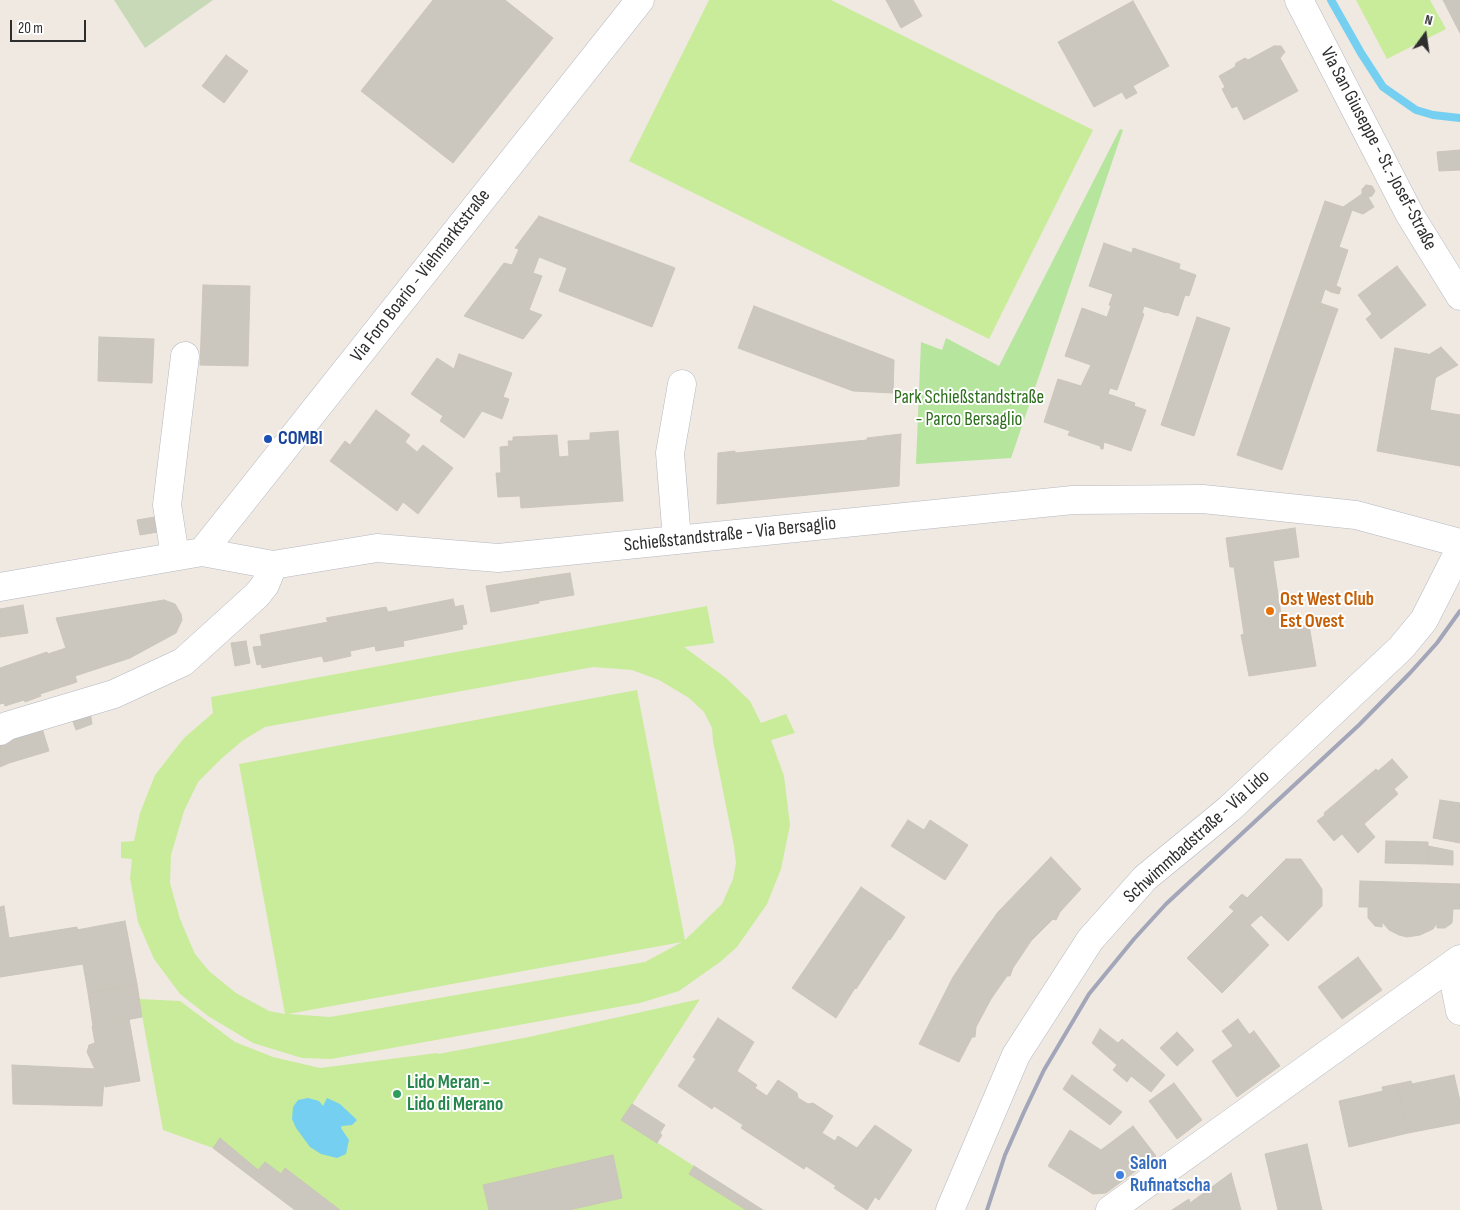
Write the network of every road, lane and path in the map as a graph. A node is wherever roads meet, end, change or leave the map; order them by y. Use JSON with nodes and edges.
{"nodes":[{"id":1,"x":640,"y":0,"type":"edge"},
{"id":2,"x":1298,"y":0,"type":"edge"},
{"id":3,"x":1460,"y":296,"type":"edge"},
{"id":4,"x":185,"y":356,"type":"dead end"},
{"id":5,"x":682,"y":384,"type":"dead end"},
{"id":6,"x":677,"y":540,"type":"junction"},
{"id":7,"x":1460,"y":543,"type":"edge"},
{"id":8,"x":1460,"y":549,"type":"edge"},
{"id":9,"x":202,"y":552,"type":"junction"},
{"id":10,"x":175,"y":556,"type":"junction"},
{"id":11,"x":273,"y":565,"type":"junction"},
{"id":12,"x":0,"y":586,"type":"edge"},
{"id":13,"x":0,"y":731,"type":"edge"},
{"id":14,"x":1455,"y":963,"type":"edge"},
{"id":15,"x":1460,"y":1011,"type":"edge"},
{"id":16,"x":950,"y":1210,"type":"edge"},
{"id":17,"x":1110,"y":1210,"type":"edge"}],
"edges":[{"from":1,"to":9,"type":"street","name":"Via Foro Boario - Viehmarktstraße"},
{"from":2,"to":3,"type":"street","name":"Via San Giuseppe - St.-Josef-Straße"},
{"from":4,"to":10,"type":"street"},
{"from":5,"to":6,"type":"street"},
{"from":6,"to":7,"type":"street","name":"Schießstandstraße - Via Bersaglio"},
{"from":6,"to":11,"type":"street","name":"Schießstandstraße - Via Bersaglio"},
{"from":8,"to":16,"type":"street","name":"Schwimmbadstraße - Via Lido"},
{"from":9,"to":10,"type":"street","name":"Schießstandstraße - Via Bersaglio"},
{"from":9,"to":11,"type":"street","name":"Schießstandstraße - Via Bersaglio"},
{"from":10,"to":12,"type":"street","name":"Schießstandstraße - Via Bersaglio"},
{"from":11,"to":13,"type":"street"},
{"from":14,"to":15,"type":"street"},
{"from":14,"to":17,"type":"street"}]}
